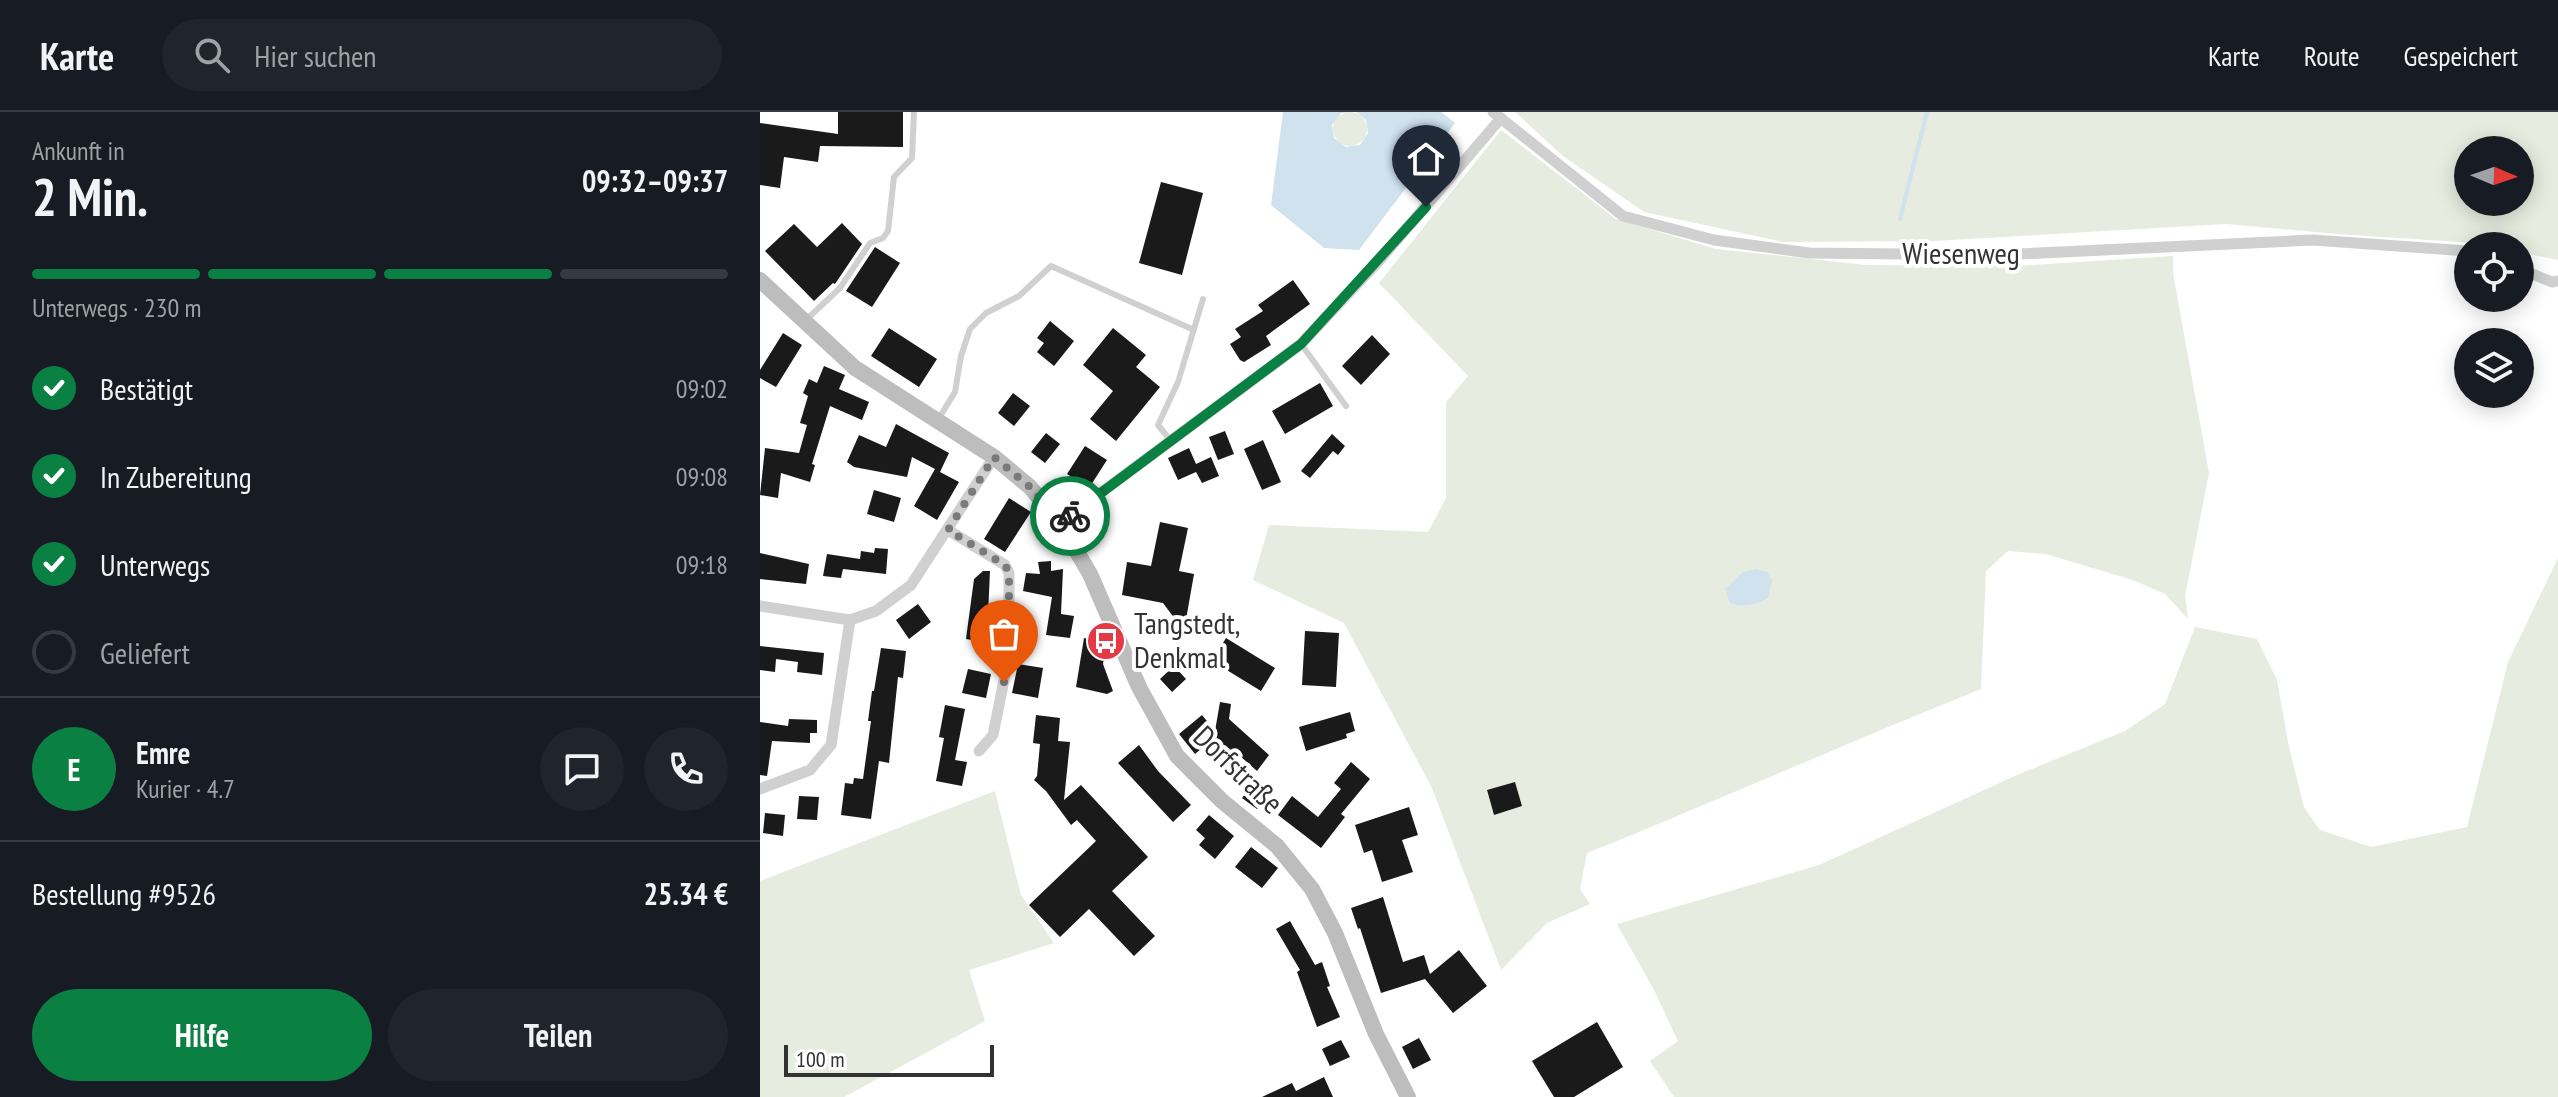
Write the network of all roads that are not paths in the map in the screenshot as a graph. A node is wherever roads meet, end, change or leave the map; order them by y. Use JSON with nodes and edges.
{"nodes":[{"id":1,"x":914,"y":112,"type":"edge"},
{"id":2,"x":1497,"y":115,"type":"edge"},
{"id":3,"x":2454,"y":250,"type":"edge"},
{"id":4,"x":2534,"y":275,"type":"edge"},
{"id":5,"x":760,"y":280,"type":"edge"},
{"id":6,"x":2558,"y":281,"type":"edge"},
{"id":7,"x":1203,"y":299,"type":"dead end"},
{"id":8,"x":804,"y":322,"type":"junction"},
{"id":9,"x":1194,"y":330,"type":"junction"},
{"id":10,"x":1301,"y":344,"type":"junction"},
{"id":11,"x":1346,"y":406,"type":"dead end"},
{"id":12,"x":937,"y":421,"type":"junction"},
{"id":13,"x":1171,"y":441,"type":"junction"},
{"id":14,"x":994,"y":457,"type":"junction"},
{"id":15,"x":1060,"y":523,"type":"junction"},
{"id":16,"x":948,"y":530,"type":"junction"},
{"id":17,"x":760,"y":606,"type":"edge"},
{"id":18,"x":850,"y":620,"type":"junction"},
{"id":19,"x":979,"y":751,"type":"dead end"},
{"id":20,"x":760,"y":789,"type":"edge"},
{"id":21,"x":1408,"y":1097,"type":"edge"}],
"edges":[{"from":1,"to":8,"type":"lane"},
{"from":2,"to":3,"type":"street","name":"Wiesenweg"},
{"from":2,"to":10,"type":"street"},
{"from":4,"to":6,"type":"street"},
{"from":5,"to":8,"type":"main road","name":"Dorfstraße"},
{"from":7,"to":9,"type":"lane"},
{"from":8,"to":12,"type":"main road","name":"Dorfstraße"},
{"from":9,"to":12,"type":"lane"},
{"from":9,"to":13,"type":"lane"},
{"from":10,"to":11,"type":"lane"},
{"from":10,"to":13,"type":"street"},
{"from":12,"to":14,"type":"main road","name":"Dorfstraße"},
{"from":13,"to":15,"type":"street"},
{"from":14,"to":15,"type":"main road","name":"Dorfstraße"},
{"from":14,"to":16,"type":"street"},
{"from":15,"to":21,"type":"main road","name":"Dorfstraße"},
{"from":16,"to":18,"type":"street"},
{"from":16,"to":19,"type":"street"},
{"from":17,"to":18,"type":"street"},
{"from":18,"to":20,"type":"street"}]}
